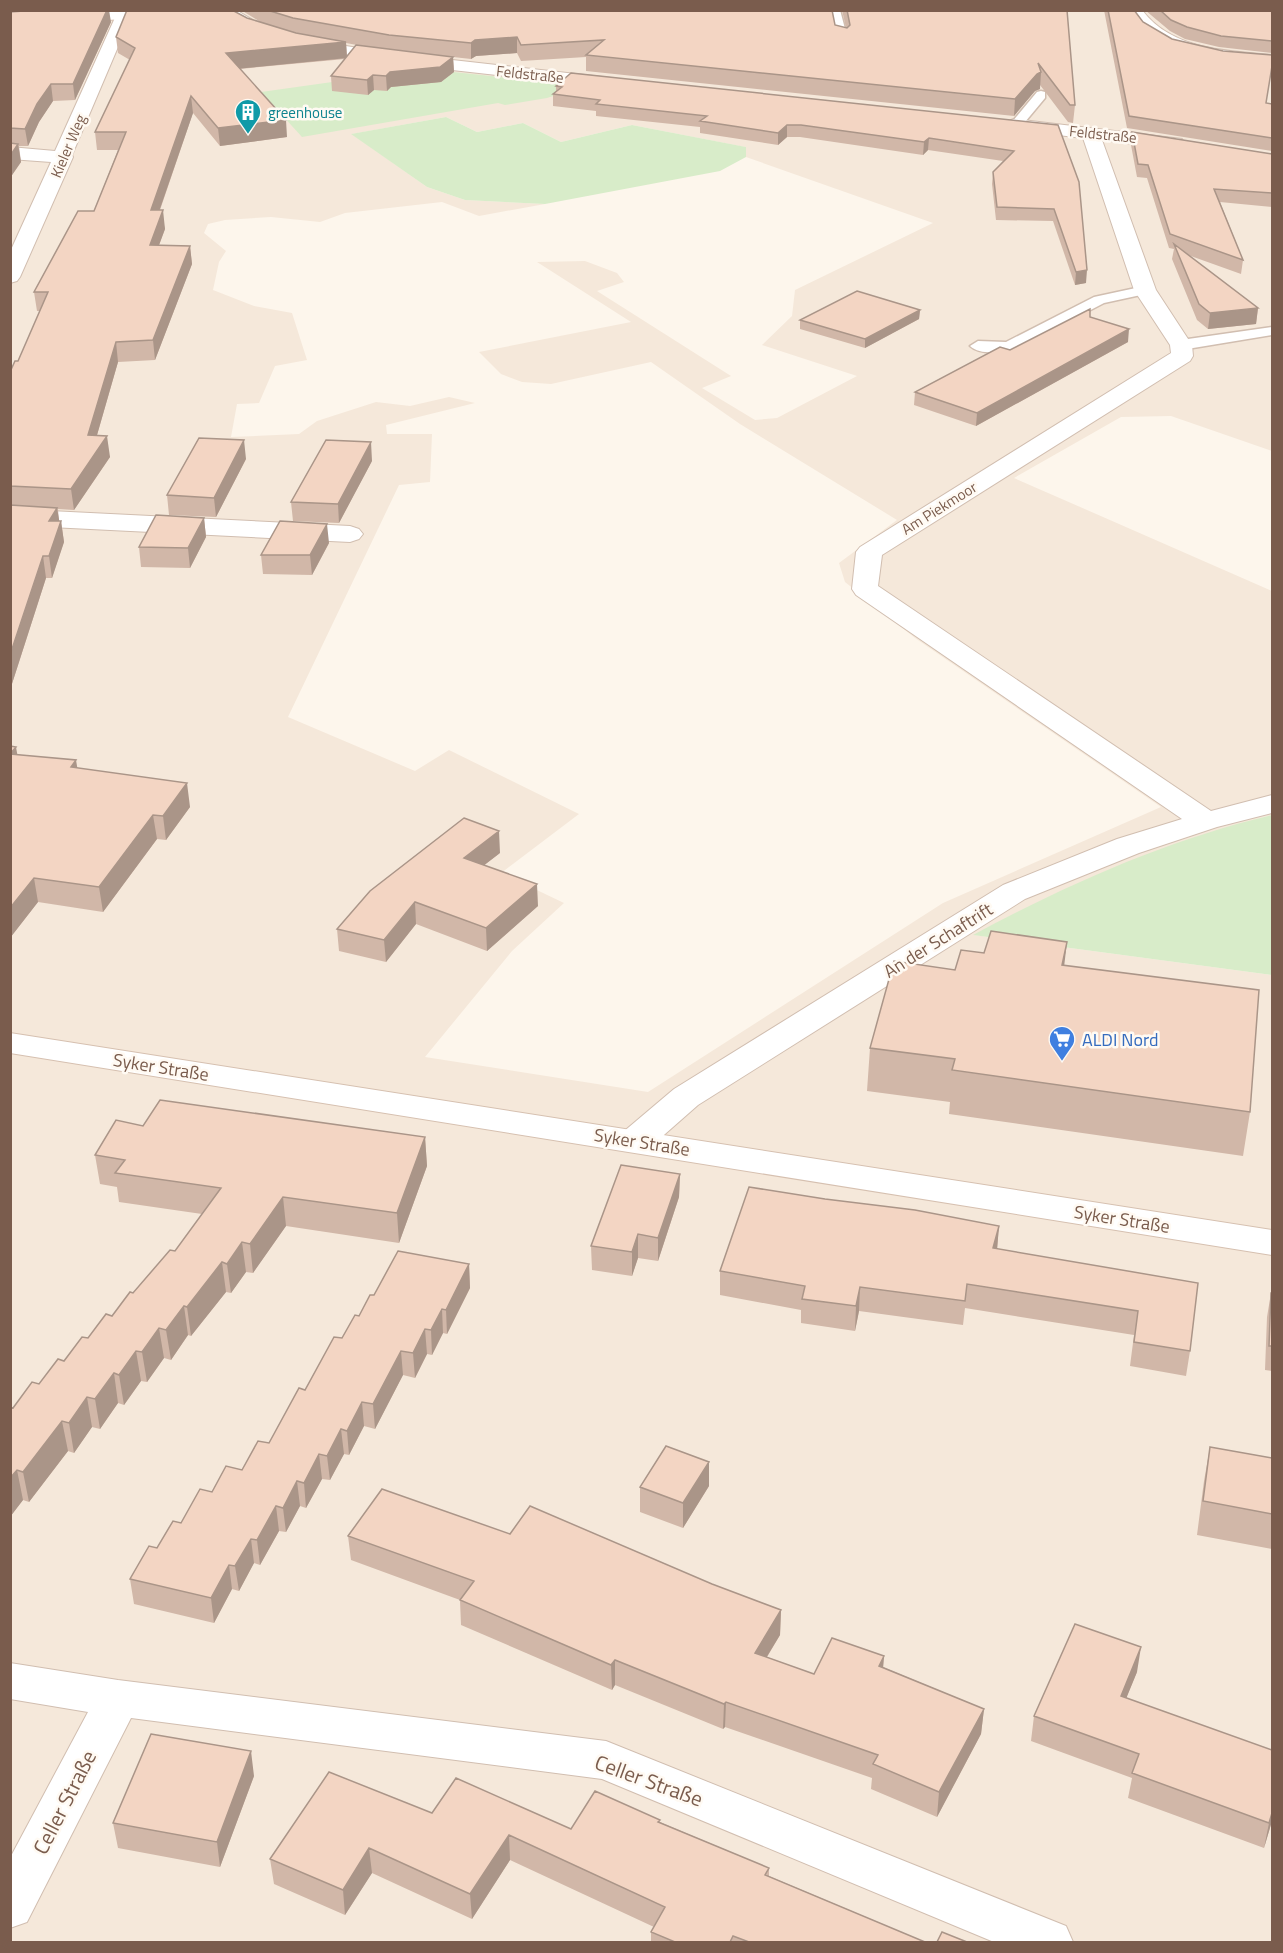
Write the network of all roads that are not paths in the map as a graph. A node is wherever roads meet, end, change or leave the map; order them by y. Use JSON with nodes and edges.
{"nodes":[{"id":1,"x":189,"y":10,"type":"edge"},
{"id":2,"x":224,"y":10,"type":"edge"},
{"id":3,"x":834,"y":10,"type":"edge"},
{"id":4,"x":1133,"y":10,"type":"edge"},
{"id":5,"x":124,"y":14,"type":"junction"},
{"id":6,"x":10,"y":21,"type":"edge"},
{"id":7,"x":842,"y":40,"type":"edge"},
{"id":8,"x":1272,"y":60,"type":"edge"},
{"id":9,"x":625,"y":84,"type":"edge"},
{"id":10,"x":1041,"y":95,"type":"edge"},
{"id":11,"x":994,"y":123,"type":"edge"},
{"id":12,"x":1016,"y":125,"type":"junction"},
{"id":13,"x":1090,"y":133,"type":"junction"},
{"id":14,"x":1195,"y":146,"type":"edge"},
{"id":15,"x":10,"y":153,"type":"edge"},
{"id":16,"x":64,"y":157,"type":"junction"},
{"id":17,"x":10,"y":277,"type":"edge"},
{"id":18,"x":1145,"y":290,"type":"junction"},
{"id":19,"x":1272,"y":331,"type":"edge"},
{"id":20,"x":1181,"y":345,"type":"junction"},
{"id":21,"x":978,"y":346,"type":"dead end"},
{"id":22,"x":10,"y":517,"type":"edge"},
{"id":23,"x":350,"y":534,"type":"dead end"},
{"id":24,"x":1272,"y":804,"type":"edge"},
{"id":25,"x":1206,"y":821,"type":"junction"},
{"id":26,"x":10,"y":1044,"type":"edge"},
{"id":27,"x":635,"y":1141,"type":"junction"},
{"id":28,"x":1272,"y":1243,"type":"edge"},
{"id":29,"x":10,"y":1681,"type":"edge"},
{"id":30,"x":118,"y":1698,"type":"junction"},
{"id":31,"x":10,"y":1906,"type":"edge"},
{"id":32,"x":1048,"y":1942,"type":"edge"}],
"edges":[{"from":1,"to":5,"type":"street"},
{"from":2,"to":9,"type":"street","name":"Feldstraße"},
{"from":3,"to":7,"type":"lane"},
{"from":4,"to":8,"type":"street"},
{"from":5,"to":6,"type":"street"},
{"from":5,"to":16,"type":"street","name":"Kieler Weg"},
{"from":10,"to":12,"type":"lane"},
{"from":11,"to":12,"type":"street","name":"Feldstraße"},
{"from":12,"to":13,"type":"street","name":"Feldstraße"},
{"from":13,"to":14,"type":"street","name":"Feldstraße"},
{"from":13,"to":18,"type":"street"},
{"from":15,"to":16,"type":"street"},
{"from":16,"to":17,"type":"street","name":"Kieler Weg"},
{"from":18,"to":20,"type":"street"},
{"from":18,"to":21,"type":"lane"},
{"from":19,"to":20,"type":"lane"},
{"from":20,"to":25,"type":"street","name":"Am Piekmoor"},
{"from":22,"to":23,"type":"street"},
{"from":24,"to":25,"type":"street","name":"An der Schaftrift"},
{"from":25,"to":27,"type":"street","name":"An der Schaftrift"},
{"from":26,"to":27,"type":"street","name":"Syker Straße"},
{"from":27,"to":28,"type":"street","name":"Syker Straße"},
{"from":29,"to":30,"type":"street","name":"Celler Straße"},
{"from":30,"to":31,"type":"street","name":"Celler Straße"},
{"from":30,"to":32,"type":"street","name":"Celler Straße"}]}
